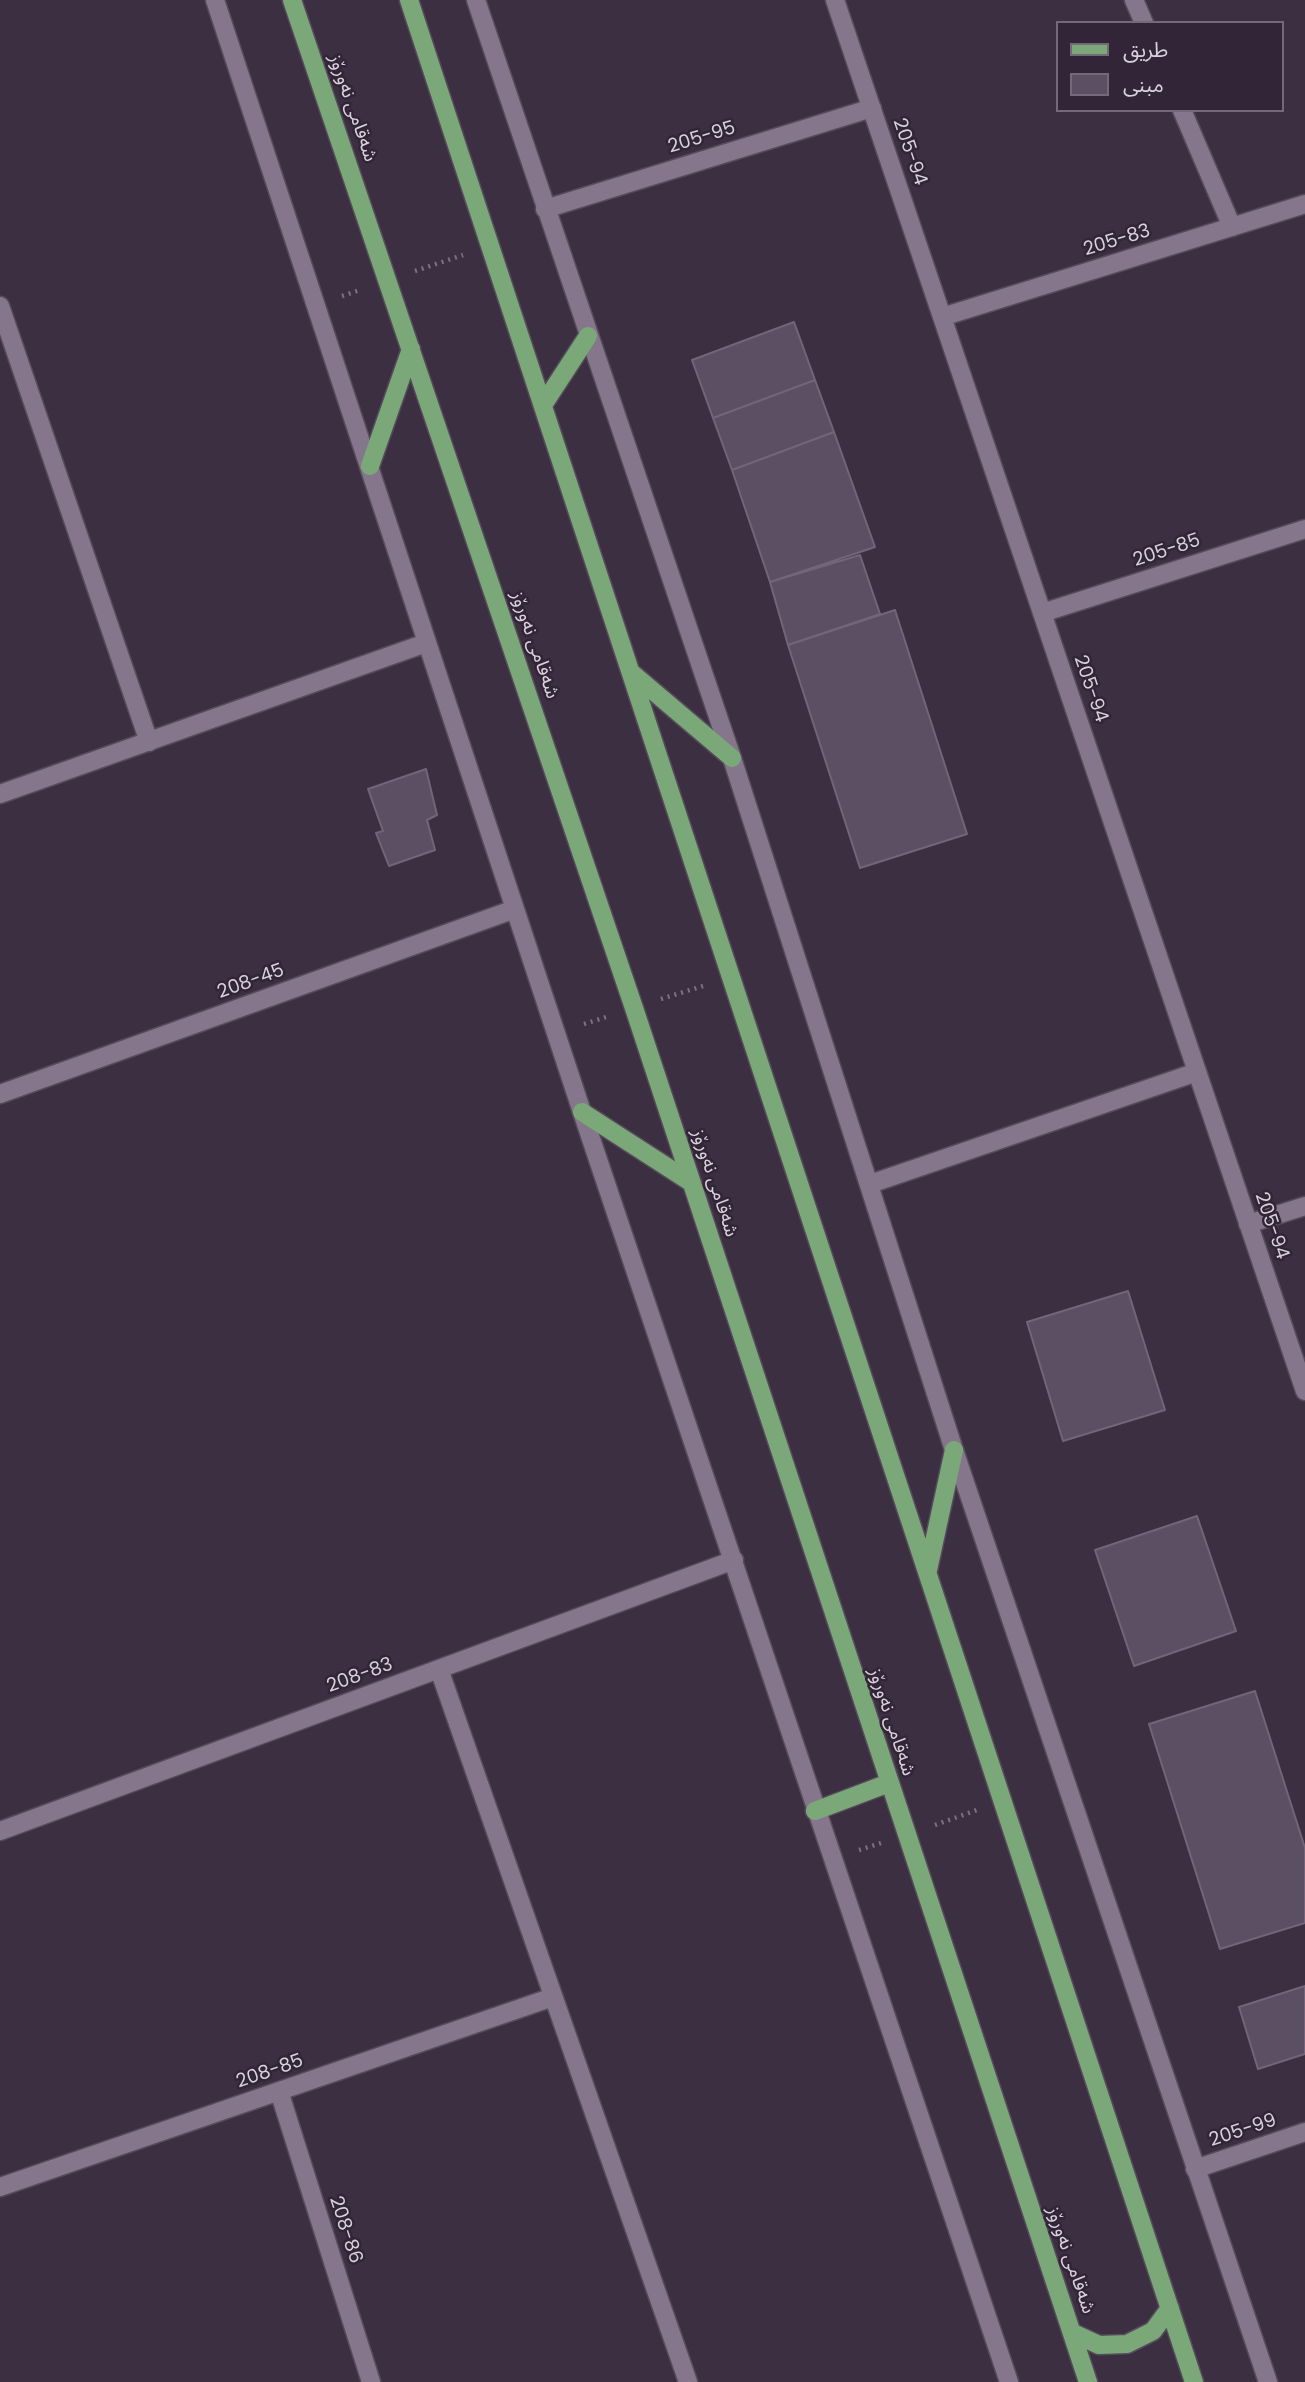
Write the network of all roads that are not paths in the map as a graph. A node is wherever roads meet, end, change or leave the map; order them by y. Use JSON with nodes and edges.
{"nodes":[{"id":1,"x":215,"y":0,"type":"edge"},
{"id":2,"x":292,"y":0,"type":"edge"},
{"id":3,"x":409,"y":0,"type":"edge"},
{"id":4,"x":476,"y":0,"type":"edge"},
{"id":5,"x":835,"y":0,"type":"edge"},
{"id":6,"x":1134,"y":0,"type":"edge"},
{"id":7,"x":1143,"y":21,"type":"edge"},
{"id":8,"x":872,"y":108,"type":"junction"},
{"id":9,"x":1183,"y":112,"type":"edge"},
{"id":10,"x":1305,"y":204,"type":"edge"},
{"id":11,"x":545,"y":209,"type":"junction"},
{"id":12,"x":1232,"y":227,"type":"junction"},
{"id":13,"x":0,"y":306,"type":"edge"},
{"id":14,"x":942,"y":317,"type":"junction"},
{"id":15,"x":588,"y":336,"type":"junction"},
{"id":16,"x":411,"y":349,"type":"junction"},
{"id":17,"x":543,"y":405,"type":"junction"},
{"id":18,"x":370,"y":466,"type":"junction"},
{"id":19,"x":1305,"y":529,"type":"edge"},
{"id":20,"x":1042,"y":613,"type":"junction"},
{"id":21,"x":426,"y":643,"type":"junction"},
{"id":22,"x":631,"y":672,"type":"junction"},
{"id":23,"x":149,"y":742,"type":"junction"},
{"id":24,"x":732,"y":758,"type":"junction"},
{"id":25,"x":0,"y":794,"type":"edge"},
{"id":26,"x":515,"y":909,"type":"junction"},
{"id":27,"x":1197,"y":1072,"type":"junction"},
{"id":28,"x":0,"y":1094,"type":"edge"},
{"id":29,"x":582,"y":1112,"type":"junction"},
{"id":30,"x":692,"y":1183,"type":"junction"},
{"id":31,"x":870,"y":1184,"type":"junction"},
{"id":32,"x":1305,"y":1206,"type":"edge"},
{"id":33,"x":1248,"y":1224,"type":"junction"},
{"id":34,"x":1305,"y":1391,"type":"edge"},
{"id":35,"x":954,"y":1450,"type":"junction"},
{"id":36,"x":734,"y":1560,"type":"junction"},
{"id":37,"x":928,"y":1570,"type":"junction"},
{"id":38,"x":439,"y":1669,"type":"junction"},
{"id":39,"x":889,"y":1783,"type":"junction"},
{"id":40,"x":816,"y":1811,"type":"junction"},
{"id":41,"x":0,"y":1831,"type":"edge"},
{"id":42,"x":554,"y":1997,"type":"junction"},
{"id":43,"x":279,"y":2091,"type":"junction"},
{"id":44,"x":1305,"y":2132,"type":"edge"},
{"id":45,"x":1195,"y":2169,"type":"junction"},
{"id":46,"x":0,"y":2187,"type":"edge"},
{"id":47,"x":1170,"y":2308,"type":"junction"},
{"id":48,"x":1073,"y":2333,"type":"junction"},
{"id":49,"x":369,"y":2381,"type":"edge"},
{"id":50,"x":688,"y":2382,"type":"edge"},
{"id":51,"x":1009,"y":2382,"type":"edge"},
{"id":52,"x":1088,"y":2382,"type":"edge"},
{"id":53,"x":1194,"y":2382,"type":"edge"},
{"id":54,"x":1268,"y":2382,"type":"edge"}],
"edges":[{"from":1,"to":18,"type":"street"},
{"from":2,"to":16,"type":"main road","name":"شەقامی نەورۆز"},
{"from":3,"to":17,"type":"main road"},
{"from":4,"to":11,"type":"street"},
{"from":5,"to":8,"type":"street","name":"205-94"},
{"from":6,"to":7,"type":"street"},
{"from":8,"to":11,"type":"street","name":"205-95"},
{"from":8,"to":14,"type":"street","name":"205-94"},
{"from":9,"to":12,"type":"street"},
{"from":10,"to":12,"type":"street","name":"205-83"},
{"from":11,"to":15,"type":"street"},
{"from":12,"to":14,"type":"street","name":"205-83"},
{"from":13,"to":23,"type":"street"},
{"from":14,"to":20,"type":"street","name":"205-94"},
{"from":15,"to":17,"type":"main road"},
{"from":15,"to":24,"type":"street"},
{"from":16,"to":18,"type":"main road"},
{"from":16,"to":30,"type":"main road","name":"شەقامی نەورۆز"},
{"from":17,"to":22,"type":"main road"},
{"from":18,"to":21,"type":"street"},
{"from":19,"to":20,"type":"street","name":"205-85"},
{"from":20,"to":27,"type":"street","name":"205-94"},
{"from":21,"to":23,"type":"street"},
{"from":21,"to":26,"type":"street"},
{"from":22,"to":24,"type":"main road"},
{"from":22,"to":37,"type":"main road"},
{"from":23,"to":25,"type":"street"},
{"from":24,"to":31,"type":"street"},
{"from":26,"to":28,"type":"street","name":"208-45"},
{"from":26,"to":29,"type":"street"},
{"from":27,"to":31,"type":"street"},
{"from":27,"to":33,"type":"street","name":"205-94"},
{"from":29,"to":30,"type":"main road"},
{"from":29,"to":36,"type":"street"},
{"from":30,"to":39,"type":"main road","name":"شەقامی نەورۆز"},
{"from":31,"to":35,"type":"street"},
{"from":32,"to":33,"type":"street"},
{"from":33,"to":34,"type":"street","name":"205-94"},
{"from":35,"to":37,"type":"main road"},
{"from":35,"to":45,"type":"street"},
{"from":36,"to":38,"type":"street","name":"208-83"},
{"from":36,"to":40,"type":"street"},
{"from":37,"to":47,"type":"main road"},
{"from":38,"to":41,"type":"street","name":"208-83"},
{"from":38,"to":42,"type":"street"},
{"from":39,"to":40,"type":"main road"},
{"from":39,"to":48,"type":"main road","name":"شەقامی نەورۆز"},
{"from":40,"to":51,"type":"street"},
{"from":42,"to":43,"type":"street","name":"208-85"},
{"from":42,"to":50,"type":"street"},
{"from":43,"to":46,"type":"street","name":"208-85"},
{"from":43,"to":49,"type":"street","name":"208-86"},
{"from":44,"to":45,"type":"street","name":"205-99"},
{"from":45,"to":54,"type":"street"},
{"from":47,"to":48,"type":"main road"},
{"from":47,"to":53,"type":"main road"},
{"from":48,"to":52,"type":"main road","name":"شەقامی نەورۆز"}]}
